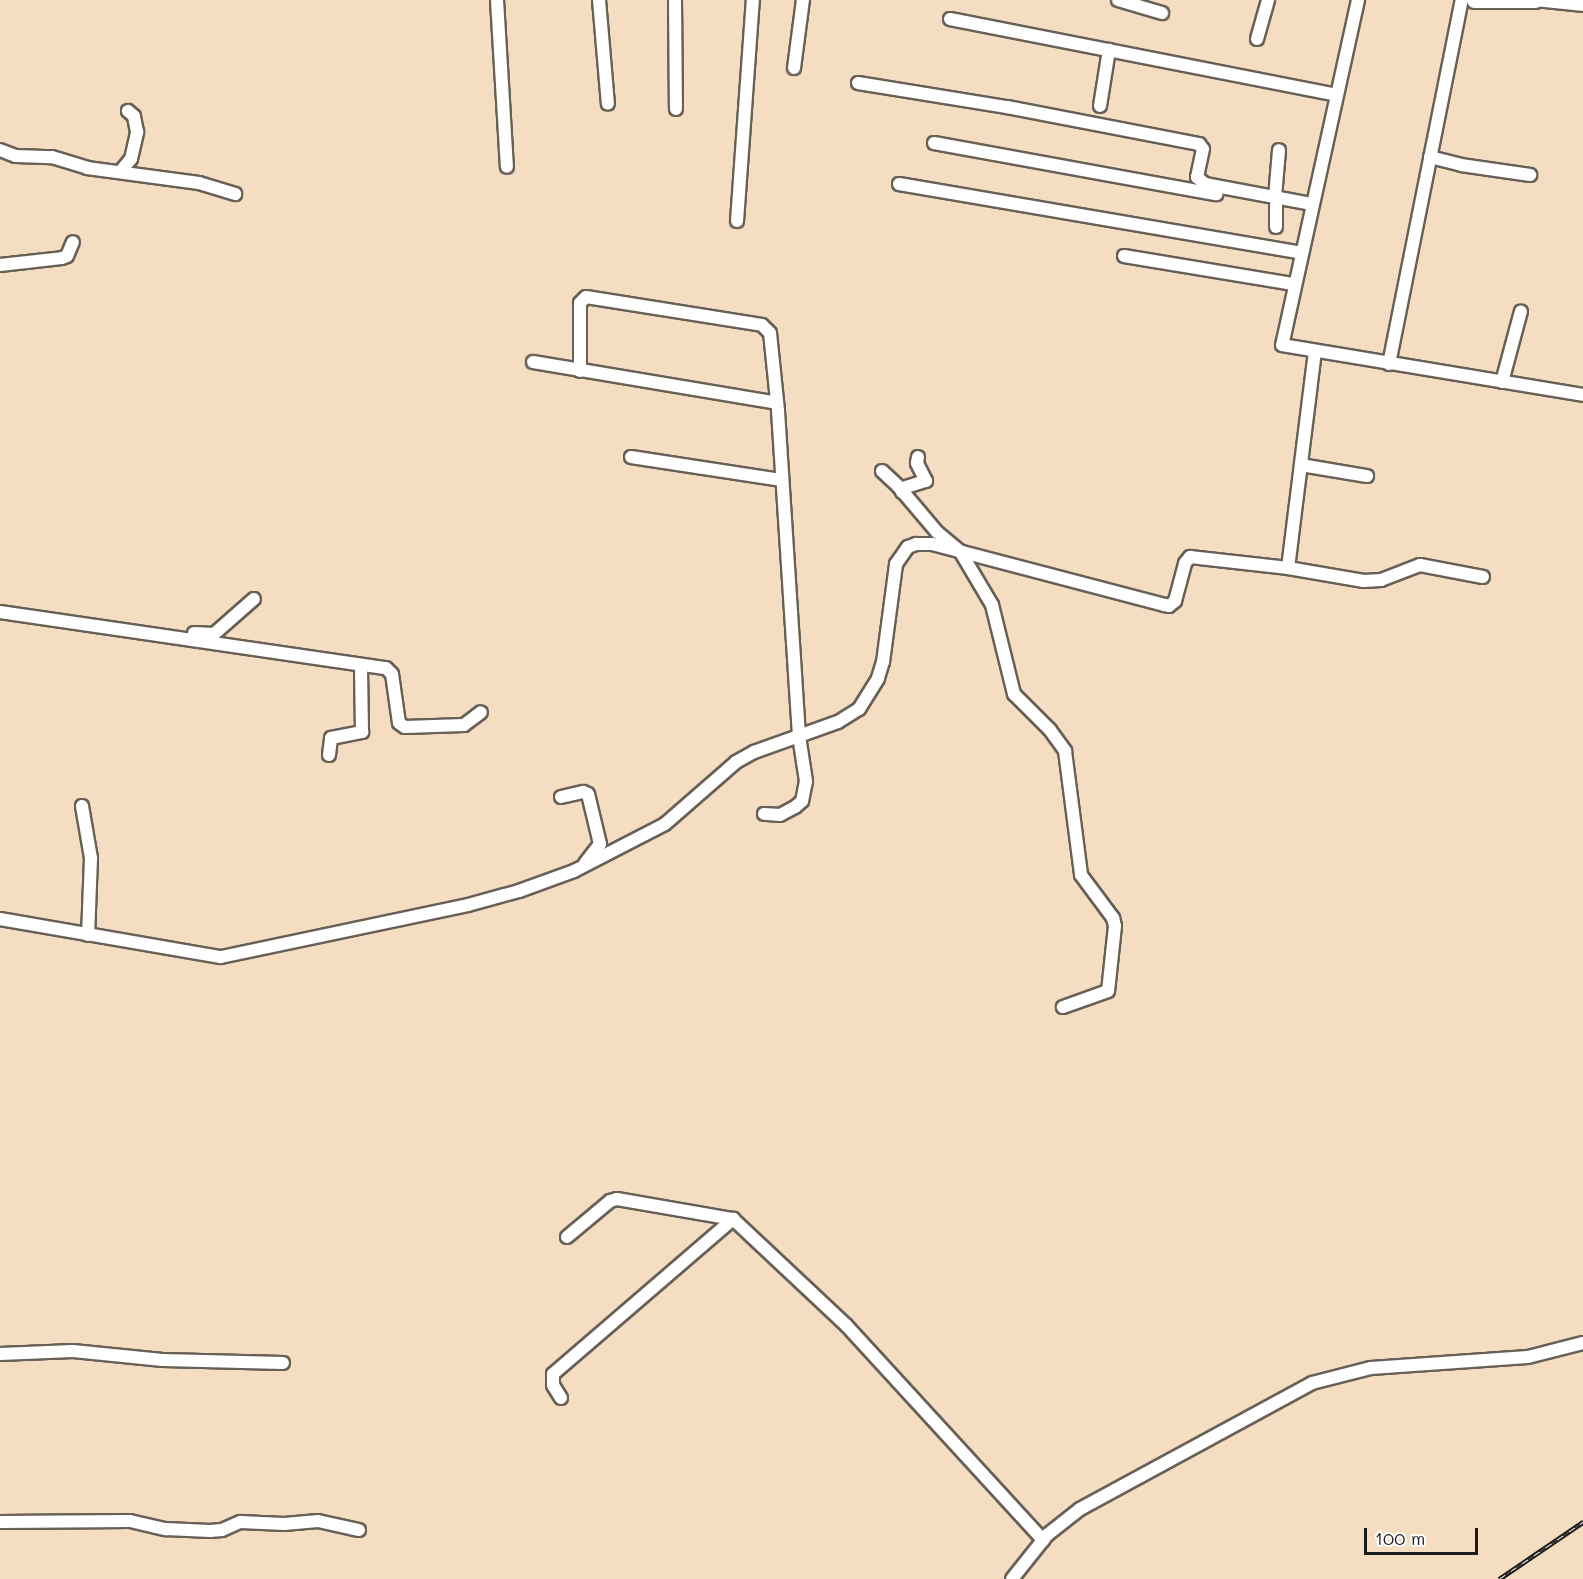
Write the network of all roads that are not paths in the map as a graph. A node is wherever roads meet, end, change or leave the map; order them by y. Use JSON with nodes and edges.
{"nodes":[{"id":1,"x":497,"y":0,"type":"edge"},
{"id":2,"x":598,"y":0,"type":"edge"},
{"id":3,"x":675,"y":0,"type":"edge"},
{"id":4,"x":753,"y":0,"type":"edge"},
{"id":5,"x":803,"y":0,"type":"edge"},
{"id":6,"x":1118,"y":0,"type":"edge"},
{"id":7,"x":1268,"y":0,"type":"edge"},
{"id":8,"x":1358,"y":0,"type":"edge"},
{"id":9,"x":1462,"y":0,"type":"edge"},
{"id":10,"x":1474,"y":0,"type":"edge"},
{"id":11,"x":1534,"y":0,"type":"edge"},
{"id":12,"x":1583,"y":5,"type":"edge"},
{"id":13,"x":1162,"y":13,"type":"dead end"},
{"id":14,"x":950,"y":19,"type":"dead end"},
{"id":15,"x":1257,"y":39,"type":"dead end"},
{"id":16,"x":1109,"y":50,"type":"junction"},
{"id":17,"x":794,"y":68,"type":"dead end"},
{"id":18,"x":858,"y":83,"type":"dead end"},
{"id":19,"x":1337,"y":95,"type":"junction"},
{"id":20,"x":608,"y":104,"type":"dead end"},
{"id":21,"x":1100,"y":106,"type":"dead end"},
{"id":22,"x":676,"y":109,"type":"dead end"},
{"id":23,"x":128,"y":111,"type":"dead end"},
{"id":24,"x":934,"y":142,"type":"dead end"},
{"id":25,"x":0,"y":150,"type":"edge"},
{"id":26,"x":1279,"y":150,"type":"dead end"},
{"id":27,"x":1430,"y":157,"type":"junction"},
{"id":28,"x":507,"y":166,"type":"dead end"},
{"id":29,"x":120,"y":172,"type":"junction"},
{"id":30,"x":1530,"y":175,"type":"dead end"},
{"id":31,"x":899,"y":184,"type":"dead end"},
{"id":32,"x":235,"y":194,"type":"dead end"},
{"id":33,"x":1276,"y":201,"type":"junction"},
{"id":34,"x":1312,"y":207,"type":"junction"},
{"id":35,"x":736,"y":220,"type":"dead end"},
{"id":36,"x":1276,"y":226,"type":"dead end"},
{"id":37,"x":73,"y":242,"type":"dead end"},
{"id":38,"x":1302,"y":253,"type":"junction"},
{"id":39,"x":1124,"y":256,"type":"dead end"},
{"id":40,"x":0,"y":265,"type":"edge"},
{"id":41,"x":1294,"y":284,"type":"junction"},
{"id":42,"x":1521,"y":311,"type":"dead end"},
{"id":43,"x":1315,"y":352,"type":"junction"},
{"id":44,"x":533,"y":362,"type":"dead end"},
{"id":45,"x":1389,"y":364,"type":"junction"},
{"id":46,"x":580,"y":370,"type":"junction"},
{"id":47,"x":1502,"y":382,"type":"junction"},
{"id":48,"x":1583,"y":395,"type":"edge"},
{"id":49,"x":777,"y":403,"type":"junction"},
{"id":50,"x":631,"y":457,"type":"dead end"},
{"id":51,"x":918,"y":457,"type":"dead end"},
{"id":52,"x":1301,"y":465,"type":"junction"},
{"id":53,"x":882,"y":471,"type":"dead end"},
{"id":54,"x":1367,"y":476,"type":"dead end"},
{"id":55,"x":782,"y":480,"type":"junction"},
{"id":56,"x":902,"y":492,"type":"junction"},
{"id":57,"x":960,"y":551,"type":"junction"},
{"id":58,"x":1288,"y":568,"type":"junction"},
{"id":59,"x":1483,"y":577,"type":"dead end"},
{"id":60,"x":254,"y":599,"type":"dead end"},
{"id":61,"x":0,"y":604,"type":"edge"},
{"id":62,"x":0,"y":612,"type":"edge"},
{"id":63,"x":361,"y":665,"type":"junction"},
{"id":64,"x":481,"y":712,"type":"dead end"},
{"id":65,"x":799,"y":736,"type":"junction"},
{"id":66,"x":329,"y":755,"type":"dead end"},
{"id":67,"x":561,"y":797,"type":"dead end"},
{"id":68,"x":82,"y":806,"type":"dead end"},
{"id":69,"x":764,"y":814,"type":"dead end"},
{"id":70,"x":581,"y":867,"type":"junction"},
{"id":71,"x":0,"y":919,"type":"edge"},
{"id":72,"x":88,"y":935,"type":"junction"},
{"id":73,"x":1063,"y":1007,"type":"dead end"},
{"id":74,"x":733,"y":1219,"type":"junction"},
{"id":75,"x":567,"y":1237,"type":"dead end"},
{"id":76,"x":1583,"y":1343,"type":"edge"},
{"id":77,"x":0,"y":1354,"type":"edge"},
{"id":78,"x":283,"y":1363,"type":"dead end"},
{"id":79,"x":561,"y":1398,"type":"dead end"},
{"id":80,"x":0,"y":1522,"type":"edge"},
{"id":81,"x":359,"y":1530,"type":"dead end"},
{"id":82,"x":1043,"y":1540,"type":"junction"},
{"id":83,"x":1012,"y":1579,"type":"edge"}],
"edges":[{"from":1,"to":28,"type":"street"},
{"from":2,"to":20,"type":"street"},
{"from":3,"to":22,"type":"street"},
{"from":4,"to":35,"type":"street"},
{"from":5,"to":17,"type":"street"},
{"from":6,"to":13,"type":"street"},
{"from":7,"to":15,"type":"street"},
{"from":8,"to":19,"type":"street"},
{"from":9,"to":27,"type":"street"},
{"from":10,"to":11,"type":"main road"},
{"from":11,"to":12,"type":"street"},
{"from":14,"to":16,"type":"street"},
{"from":16,"to":19,"type":"street"},
{"from":16,"to":21,"type":"street"},
{"from":18,"to":33,"type":"street"},
{"from":19,"to":34,"type":"street"},
{"from":23,"to":29,"type":"street"},
{"from":24,"to":33,"type":"street"},
{"from":25,"to":29,"type":"street"},
{"from":26,"to":33,"type":"street"},
{"from":27,"to":30,"type":"street"},
{"from":27,"to":45,"type":"street"},
{"from":29,"to":32,"type":"street"},
{"from":31,"to":38,"type":"street"},
{"from":33,"to":34,"type":"street"},
{"from":33,"to":36,"type":"street"},
{"from":34,"to":38,"type":"street"},
{"from":37,"to":40,"type":"street"},
{"from":38,"to":41,"type":"street"},
{"from":39,"to":41,"type":"street"},
{"from":41,"to":43,"type":"street"},
{"from":42,"to":47,"type":"street"},
{"from":43,"to":45,"type":"street"},
{"from":43,"to":52,"type":"street"},
{"from":44,"to":46,"type":"street"},
{"from":45,"to":47,"type":"street"},
{"from":46,"to":49,"type":"street"},
{"from":46,"to":49,"type":"street"},
{"from":47,"to":48,"type":"street"},
{"from":49,"to":55,"type":"street"},
{"from":50,"to":55,"type":"street"},
{"from":51,"to":56,"type":"street"},
{"from":52,"to":54,"type":"street"},
{"from":52,"to":58,"type":"street"},
{"from":53,"to":56,"type":"street"},
{"from":55,"to":65,"type":"street"},
{"from":56,"to":57,"type":"street"},
{"from":57,"to":58,"type":"street"},
{"from":57,"to":65,"type":"street"},
{"from":57,"to":73,"type":"street"},
{"from":58,"to":59,"type":"street"},
{"from":60,"to":61,"type":"street"},
{"from":62,"to":63,"type":"street"},
{"from":63,"to":64,"type":"street"},
{"from":63,"to":66,"type":"street"},
{"from":65,"to":69,"type":"street"},
{"from":65,"to":70,"type":"street"},
{"from":67,"to":70,"type":"street"},
{"from":68,"to":72,"type":"street"},
{"from":70,"to":72,"type":"street"},
{"from":71,"to":72,"type":"street"},
{"from":74,"to":75,"type":"street"},
{"from":74,"to":79,"type":"street"},
{"from":74,"to":82,"type":"street"},
{"from":76,"to":82,"type":"street"},
{"from":77,"to":78,"type":"street"},
{"from":80,"to":81,"type":"street"},
{"from":82,"to":83,"type":"street"}]}
